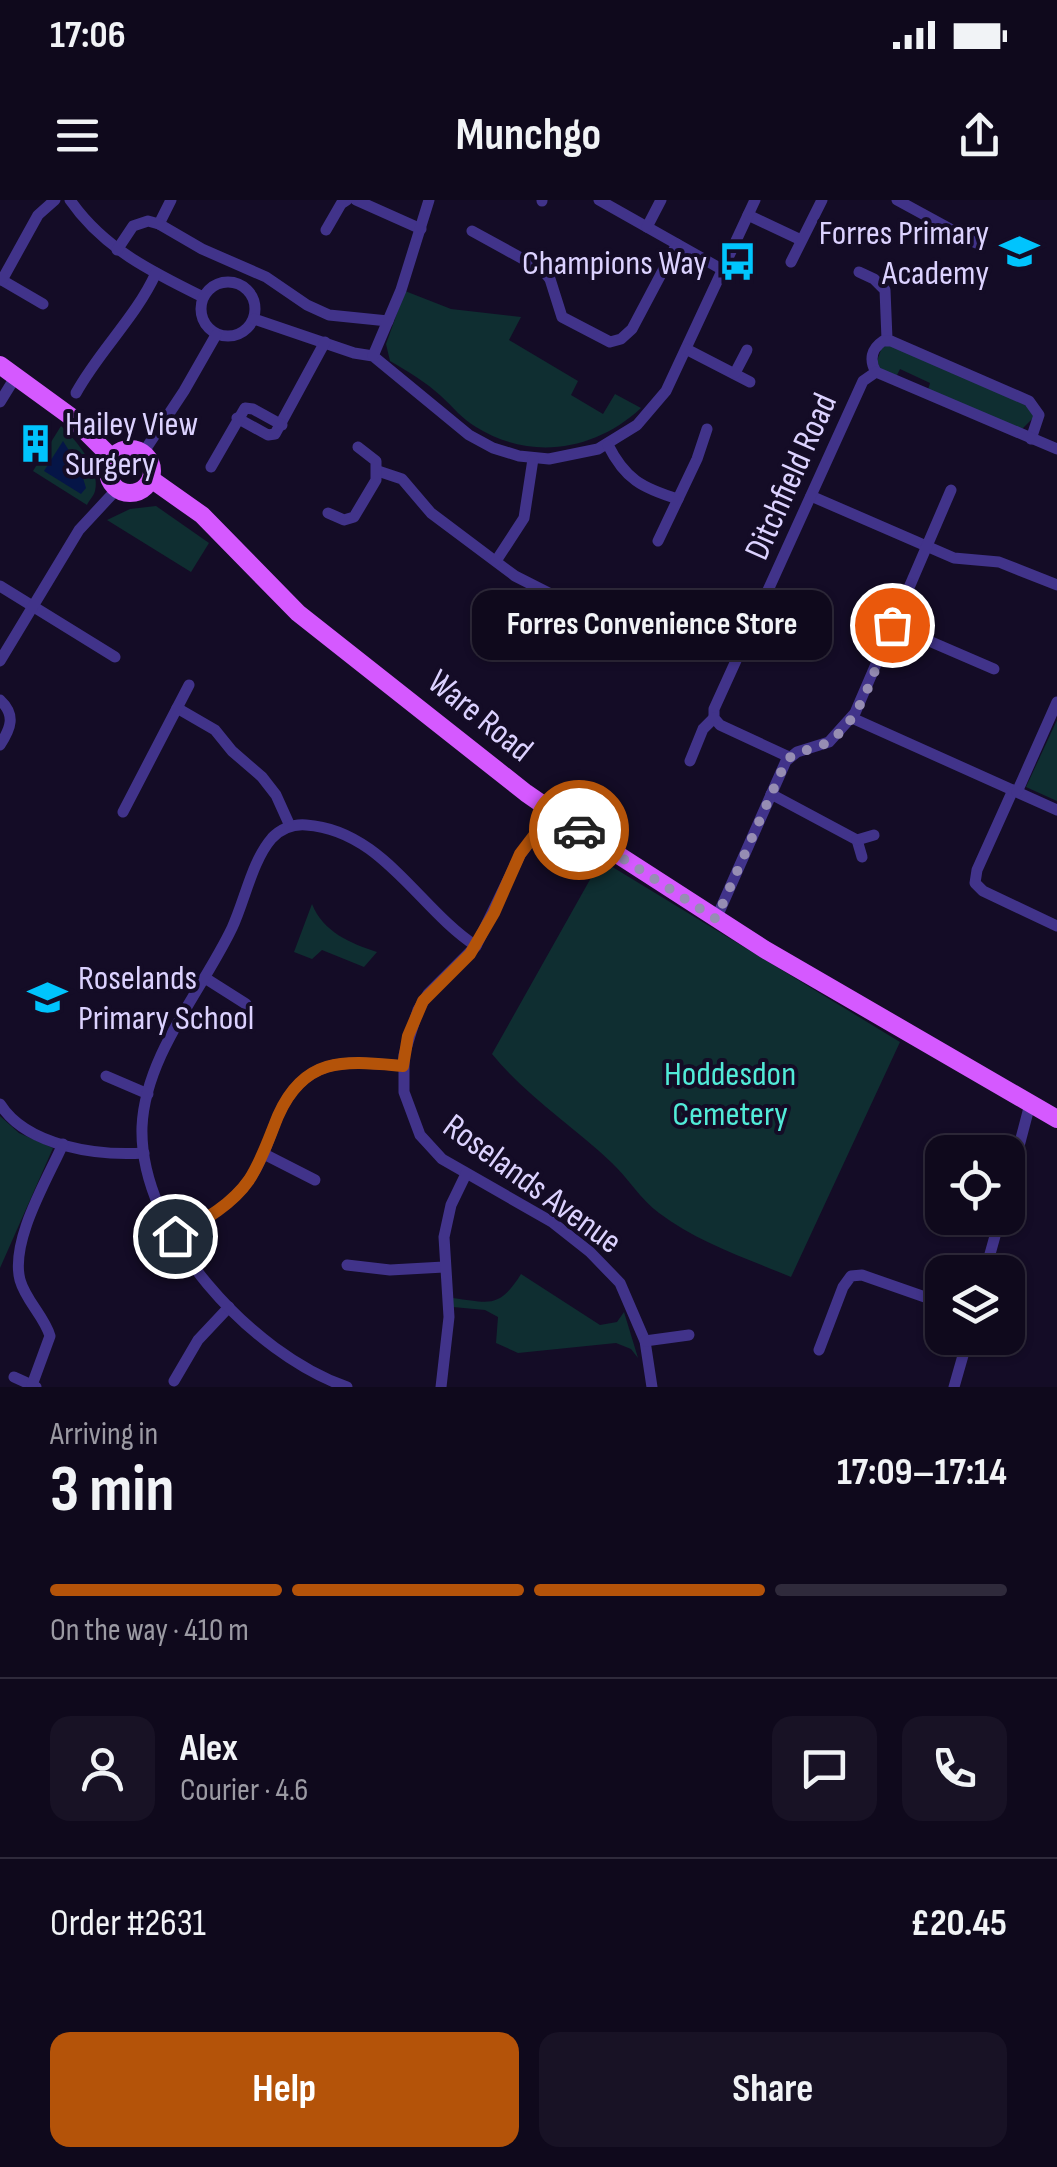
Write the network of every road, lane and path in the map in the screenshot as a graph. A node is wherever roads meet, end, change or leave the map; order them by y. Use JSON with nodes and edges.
{"nodes":[{"id":1,"x":55,"y":200,"type":"edge"},
{"id":2,"x":70,"y":200,"type":"edge"},
{"id":3,"x":171,"y":200,"type":"edge"},
{"id":4,"x":347,"y":200,"type":"edge"},
{"id":5,"x":356,"y":200,"type":"edge"},
{"id":6,"x":429,"y":200,"type":"edge"},
{"id":7,"x":598,"y":200,"type":"edge"},
{"id":8,"x":661,"y":200,"type":"edge"},
{"id":9,"x":755,"y":200,"type":"edge"},
{"id":10,"x":822,"y":200,"type":"edge"},
{"id":11,"x":897,"y":200,"type":"edge"},
{"id":12,"x":748,"y":215,"type":"junction"},
{"id":13,"x":159,"y":224,"type":"junction"},
{"id":14,"x":647,"y":227,"type":"junction"},
{"id":15,"x":420,"y":229,"type":"junction"},
{"id":16,"x":326,"y":230,"type":"dead end"},
{"id":17,"x":472,"y":230,"type":"dead end"},
{"id":18,"x":802,"y":240,"type":"junction"},
{"id":19,"x":976,"y":243,"type":"dead end"},
{"id":20,"x":677,"y":244,"type":"junction"},
{"id":21,"x":117,"y":250,"type":"junction"},
{"id":22,"x":790,"y":262,"type":"dead end"},
{"id":23,"x":723,"y":270,"type":"junction"},
{"id":24,"x":859,"y":272,"type":"dead end"},
{"id":25,"x":156,"y":273,"type":"junction"},
{"id":26,"x":1,"y":280,"type":"edge"},
{"id":27,"x":203,"y":297,"type":"junction"},
{"id":28,"x":43,"y":304,"type":"dead end"},
{"id":29,"x":254,"y":319,"type":"junction"},
{"id":30,"x":388,"y":321,"type":"junction"},
{"id":31,"x":216,"y":334,"type":"junction"},
{"id":32,"x":887,"y":339,"type":"junction"},
{"id":33,"x":324,"y":342,"type":"junction"},
{"id":34,"x":686,"y":349,"type":"junction"},
{"id":35,"x":747,"y":350,"type":"dead end"},
{"id":36,"x":373,"y":356,"type":"junction"},
{"id":37,"x":876,"y":372,"type":"junction"},
{"id":38,"x":735,"y":373,"type":"junction"},
{"id":39,"x":750,"y":382,"type":"dead end"},
{"id":40,"x":6,"y":383,"type":"edge"},
{"id":41,"x":76,"y":393,"type":"dead end"},
{"id":42,"x":707,"y":429,"type":"dead end"},
{"id":43,"x":1031,"y":439,"type":"junction"},
{"id":44,"x":608,"y":444,"type":"junction"},
{"id":45,"x":358,"y":447,"type":"dead end"},
{"id":46,"x":1057,"y":449,"type":"edge"},
{"id":47,"x":143,"y":453,"type":"junction"},
{"id":48,"x":112,"y":458,"type":"junction"},
{"id":49,"x":533,"y":458,"type":"junction"},
{"id":50,"x":211,"y":467,"type":"dead end"},
{"id":51,"x":378,"y":470,"type":"junction"},
{"id":52,"x":150,"y":478,"type":"junction"},
{"id":53,"x":117,"y":489,"type":"junction"},
{"id":54,"x":951,"y":490,"type":"dead end"},
{"id":55,"x":811,"y":496,"type":"junction"},
{"id":56,"x":678,"y":499,"type":"junction"},
{"id":57,"x":328,"y":514,"type":"dead end"},
{"id":58,"x":658,"y":541,"type":"dead end"},
{"id":59,"x":927,"y":546,"type":"junction"},
{"id":60,"x":496,"y":562,"type":"junction"},
{"id":61,"x":0,"y":586,"type":"edge"},
{"id":62,"x":1057,"y":586,"type":"edge"},
{"id":63,"x":34,"y":606,"type":"junction"},
{"id":64,"x":892,"y":625,"type":"junction"},
{"id":65,"x":115,"y":656,"type":"dead end"},
{"id":66,"x":651,"y":656,"type":"dead end"},
{"id":67,"x":0,"y":661,"type":"edge"},
{"id":68,"x":994,"y":670,"type":"dead end"},
{"id":69,"x":189,"y":685,"type":"dead end"},
{"id":70,"x":0,"y":700,"type":"edge"},
{"id":71,"x":1057,"y":702,"type":"edge"},
{"id":72,"x":177,"y":708,"type":"junction"},
{"id":73,"x":714,"y":718,"type":"junction"},
{"id":74,"x":852,"y":718,"type":"junction"},
{"id":75,"x":0,"y":745,"type":"edge"},
{"id":76,"x":789,"y":757,"type":"junction"},
{"id":77,"x":690,"y":761,"type":"dead end"},
{"id":78,"x":1015,"y":791,"type":"junction"},
{"id":79,"x":771,"y":794,"type":"junction"},
{"id":80,"x":1057,"y":810,"type":"edge"},
{"id":81,"x":123,"y":812,"type":"dead end"},
{"id":82,"x":552,"y":812,"type":"junction"},
{"id":83,"x":290,"y":826,"type":"junction"},
{"id":84,"x":874,"y":835,"type":"dead end"},
{"id":85,"x":857,"y":840,"type":"junction"},
{"id":86,"x":862,"y":857,"type":"dead end"},
{"id":87,"x":716,"y":919,"type":"junction"},
{"id":88,"x":1057,"y":926,"type":"edge"},
{"id":89,"x":476,"y":946,"type":"junction"},
{"id":90,"x":205,"y":978,"type":"junction"},
{"id":91,"x":246,"y":1004,"type":"dead end"},
{"id":92,"x":403,"y":1066,"type":"junction"},
{"id":93,"x":106,"y":1076,"type":"dead end"},
{"id":94,"x":148,"y":1094,"type":"junction"},
{"id":95,"x":0,"y":1104,"type":"edge"},
{"id":96,"x":1030,"y":1104,"type":"junction"},
{"id":97,"x":1057,"y":1118,"type":"edge"},
{"id":98,"x":1022,"y":1135,"type":"edge"},
{"id":99,"x":63,"y":1144,"type":"junction"},
{"id":100,"x":144,"y":1153,"type":"junction"},
{"id":101,"x":264,"y":1154,"type":"junction"},
{"id":102,"x":466,"y":1174,"type":"junction"},
{"id":103,"x":315,"y":1180,"type":"dead end"},
{"id":104,"x":175,"y":1236,"type":"junction"},
{"id":105,"x":347,"y":1265,"type":"dead end"},
{"id":106,"x":444,"y":1268,"type":"junction"},
{"id":107,"x":925,"y":1297,"type":"edge"},
{"id":108,"x":229,"y":1307,"type":"junction"},
{"id":109,"x":689,"y":1335,"type":"dead end"},
{"id":110,"x":645,"y":1341,"type":"junction"},
{"id":111,"x":819,"y":1350,"type":"dead end"},
{"id":112,"x":963,"y":1355,"type":"edge"},
{"id":113,"x":14,"y":1377,"type":"dead end"},
{"id":114,"x":174,"y":1381,"type":"dead end"},
{"id":115,"x":34,"y":1386,"type":"edge"},
{"id":116,"x":348,"y":1387,"type":"edge"},
{"id":117,"x":441,"y":1387,"type":"edge"},
{"id":118,"x":652,"y":1387,"type":"edge"},
{"id":119,"x":954,"y":1387,"type":"edge"}],
"edges":[{"from":1,"to":26,"type":"street"},
{"from":2,"to":21,"type":"street"},
{"from":3,"to":13,"type":"street"},
{"from":4,"to":16,"type":"street"},
{"from":5,"to":15,"type":"street"},
{"from":6,"to":15,"type":"street"},
{"from":7,"to":14,"type":"street"},
{"from":8,"to":14,"type":"street"},
{"from":9,"to":12,"type":"street"},
{"from":10,"to":18,"type":"street"},
{"from":11,"to":19,"type":"street"},
{"from":12,"to":18,"type":"street"},
{"from":12,"to":23,"type":"street"},
{"from":13,"to":21,"type":"street"},
{"from":13,"to":30,"type":"street"},
{"from":14,"to":20,"type":"street"},
{"from":15,"to":30,"type":"street"},
{"from":17,"to":20,"type":"street"},
{"from":18,"to":22,"type":"street"},
{"from":20,"to":23,"type":"street"},
{"from":21,"to":25,"type":"street"},
{"from":23,"to":34,"type":"street"},
{"from":24,"to":32,"type":"street","name":"Ditchfield Road"},
{"from":25,"to":27,"type":"street"},
{"from":25,"to":41,"type":"street"},
{"from":26,"to":28,"type":"street"},
{"from":27,"to":29,"type":"street"},
{"from":27,"to":31,"type":"street"},
{"from":29,"to":31,"type":"street"},
{"from":29,"to":33,"type":"street"},
{"from":30,"to":36,"type":"street"},
{"from":31,"to":47,"type":"street"},
{"from":32,"to":37,"type":"street","name":"Ditchfield Road"},
{"from":32,"to":43,"type":"street"},
{"from":33,"to":36,"type":"street"},
{"from":33,"to":50,"type":"street"},
{"from":34,"to":38,"type":"street"},
{"from":34,"to":44,"type":"street"},
{"from":35,"to":38,"type":"street"},
{"from":36,"to":49,"type":"street"},
{"from":37,"to":43,"type":"street","name":"Ditchfield Road"},
{"from":37,"to":55,"type":"street","name":"Ditchfield Road"},
{"from":38,"to":39,"type":"street"},
{"from":40,"to":48,"type":"main road"},
{"from":42,"to":56,"type":"street"},
{"from":43,"to":46,"type":"street","name":"Ditchfield Road"},
{"from":44,"to":49,"type":"street"},
{"from":44,"to":56,"type":"street"},
{"from":45,"to":51,"type":"street"},
{"from":47,"to":48,"type":"main road"},
{"from":47,"to":52,"type":"main road"},
{"from":48,"to":53,"type":"main road"},
{"from":49,"to":60,"type":"street"},
{"from":51,"to":57,"type":"street"},
{"from":51,"to":60,"type":"street"},
{"from":52,"to":53,"type":"main road"},
{"from":52,"to":82,"type":"main road","name":"Ware Road"},
{"from":53,"to":63,"type":"street"},
{"from":54,"to":59,"type":"street"},
{"from":55,"to":59,"type":"street"},
{"from":55,"to":73,"type":"street","name":"Ditchfield Road"},
{"from":56,"to":58,"type":"street"},
{"from":59,"to":62,"type":"street"},
{"from":59,"to":64,"type":"street"},
{"from":60,"to":66,"type":"street"},
{"from":61,"to":63,"type":"street"},
{"from":63,"to":65,"type":"street"},
{"from":63,"to":67,"type":"street"},
{"from":64,"to":68,"type":"street"},
{"from":64,"to":74,"type":"street"},
{"from":69,"to":72,"type":"street"},
{"from":70,"to":75,"type":"street"},
{"from":71,"to":78,"type":"street"},
{"from":72,"to":81,"type":"street"},
{"from":72,"to":83,"type":"street"},
{"from":73,"to":76,"type":"street"},
{"from":73,"to":77,"type":"street","name":"Ditchfield Road"},
{"from":74,"to":76,"type":"street"},
{"from":74,"to":78,"type":"street"},
{"from":76,"to":79,"type":"street"},
{"from":78,"to":80,"type":"street"},
{"from":78,"to":88,"type":"street"},
{"from":79,"to":85,"type":"street"},
{"from":79,"to":87,"type":"street"},
{"from":82,"to":87,"type":"main road","name":"Ware Road"},
{"from":82,"to":89,"type":"street","name":"Roselands Avenue"},
{"from":83,"to":89,"type":"street"},
{"from":83,"to":90,"type":"street"},
{"from":84,"to":85,"type":"street"},
{"from":85,"to":86,"type":"street"},
{"from":87,"to":96,"type":"main road","name":"Ware Road"},
{"from":89,"to":92,"type":"street","name":"Roselands Avenue"},
{"from":90,"to":91,"type":"street"},
{"from":90,"to":94,"type":"street"},
{"from":92,"to":101,"type":"street"},
{"from":92,"to":102,"type":"street","name":"Roselands Avenue"},
{"from":93,"to":94,"type":"street"},
{"from":94,"to":100,"type":"street"},
{"from":95,"to":99,"type":"street"},
{"from":96,"to":97,"type":"main road","name":"Ware Road"},
{"from":96,"to":98,"type":"street"},
{"from":99,"to":100,"type":"street"},
{"from":99,"to":115,"type":"street"},
{"from":100,"to":104,"type":"street"},
{"from":101,"to":103,"type":"street"},
{"from":101,"to":104,"type":"street"},
{"from":102,"to":106,"type":"street"},
{"from":102,"to":110,"type":"street","name":"Roselands Avenue"},
{"from":104,"to":108,"type":"street"},
{"from":105,"to":106,"type":"street"},
{"from":106,"to":117,"type":"street"},
{"from":107,"to":111,"type":"street"},
{"from":108,"to":114,"type":"street"},
{"from":108,"to":116,"type":"street"},
{"from":109,"to":110,"type":"street"},
{"from":110,"to":118,"type":"street","name":"Roselands Avenue"},
{"from":112,"to":119,"type":"street"},
{"from":113,"to":115,"type":"street"}]}
